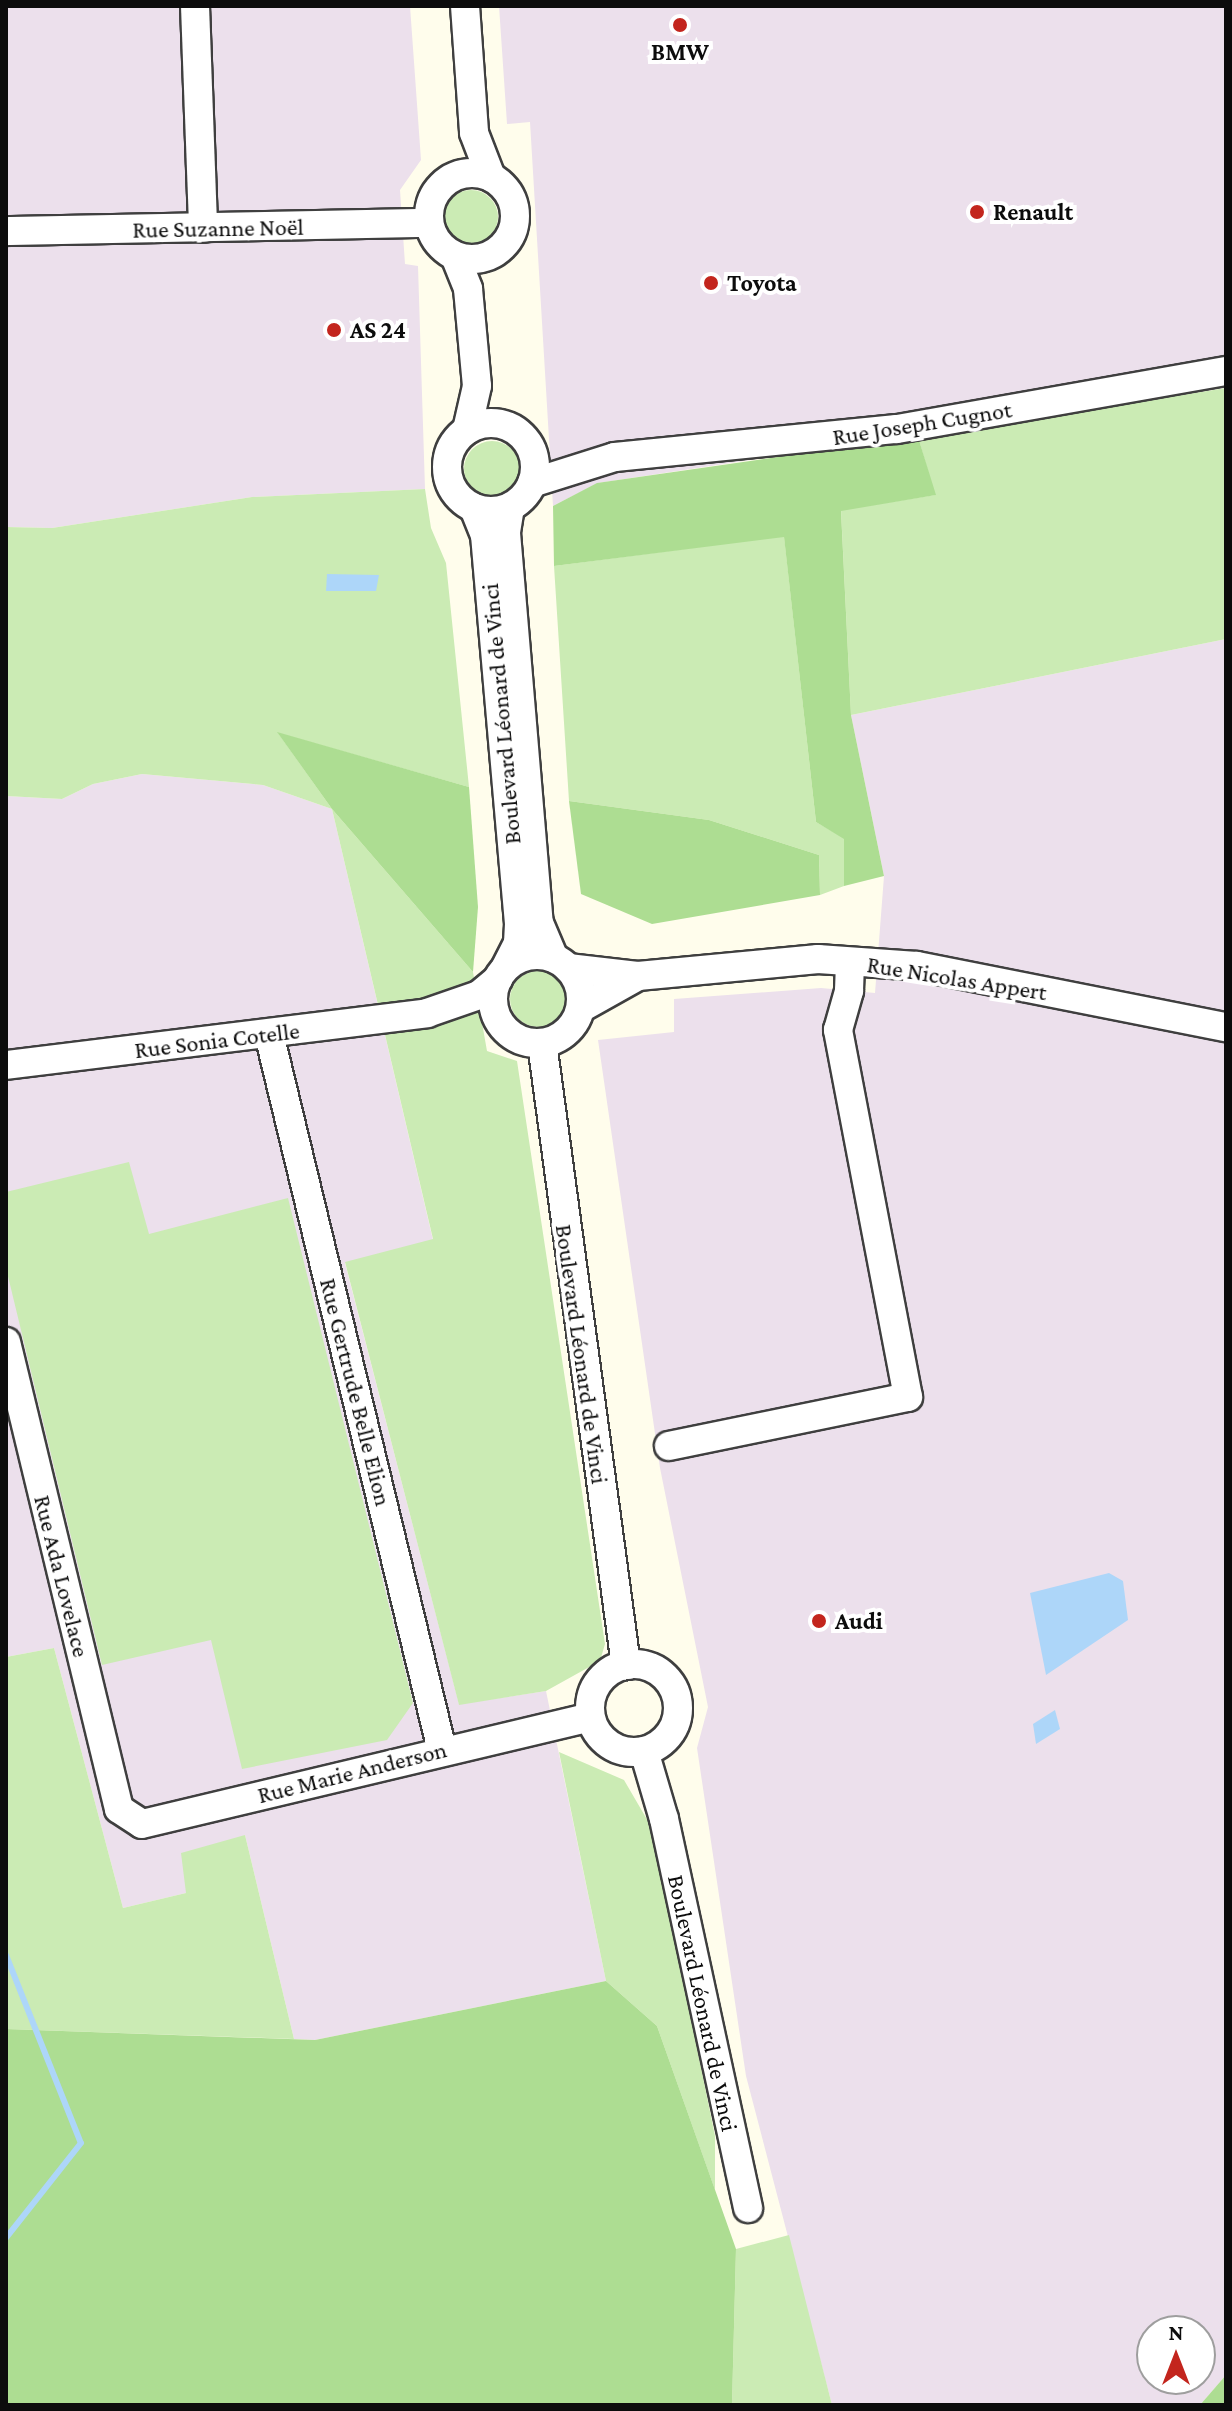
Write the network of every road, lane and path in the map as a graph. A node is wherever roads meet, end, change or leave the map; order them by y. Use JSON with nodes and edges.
{"nodes":[{"id":1,"x":195,"y":6,"type":"edge"},
{"id":2,"x":449,"y":6,"type":"edge"},
{"id":3,"x":465,"y":6,"type":"edge"},
{"id":4,"x":491,"y":177,"type":"junction"},
{"id":5,"x":450,"y":179,"type":"junction"},
{"id":6,"x":429,"y":223,"type":"junction"},
{"id":7,"x":203,"y":228,"type":"junction"},
{"id":8,"x":6,"y":231,"type":"edge"},
{"id":9,"x":491,"y":255,"type":"junction"},
{"id":10,"x":455,"y":256,"type":"junction"},
{"id":11,"x":1226,"y":371,"type":"edge"},
{"id":12,"x":467,"y":430,"type":"junction"},
{"id":13,"x":517,"y":434,"type":"junction"},
{"id":14,"x":615,"y":457,"type":"junction"},
{"id":15,"x":532,"y":483,"type":"junction"},
{"id":16,"x":510,"y":507,"type":"junction"},
{"id":17,"x":474,"y":508,"type":"junction"},
{"id":18,"x":850,"y":962,"type":"junction"},
{"id":19,"x":561,"y":963,"type":"junction"},
{"id":20,"x":502,"y":973,"type":"junction"},
{"id":21,"x":638,"y":976,"type":"junction"},
{"id":22,"x":581,"y":1008,"type":"junction"},
{"id":23,"x":427,"y":1013,"type":"junction"},
{"id":24,"x":500,"y":1022,"type":"junction"},
{"id":25,"x":1226,"y":1027,"type":"edge"},
{"id":26,"x":269,"y":1034,"type":"junction"},
{"id":27,"x":542,"y":1043,"type":"junction"},
{"id":28,"x":6,"y":1065,"type":"edge"},
{"id":29,"x":6,"y":1342,"type":"edge"},
{"id":30,"x":669,"y":1446,"type":"dead end"},
{"id":31,"x":626,"y":1665,"type":"junction"},
{"id":32,"x":590,"y":1717,"type":"junction"},
{"id":33,"x":442,"y":1750,"type":"junction"},
{"id":34,"x":644,"y":1751,"type":"junction"},
{"id":35,"x":119,"y":1809,"type":"joint"},
{"id":36,"x":748,"y":2208,"type":"dead end"}],
"edges":[{"from":1,"to":7,"type":"street"},
{"from":2,"to":5,"type":"street"},
{"from":3,"to":4,"type":"street"},
{"from":4,"to":5,"type":"street"},
{"from":4,"to":9,"type":"street"},
{"from":5,"to":6,"type":"street"},
{"from":6,"to":7,"type":"street","name":"Rue Suzanne Noël"},
{"from":6,"to":10,"type":"street"},
{"from":7,"to":8,"type":"street","name":"Rue Suzanne Noël"},
{"from":9,"to":10,"type":"street"},
{"from":9,"to":13,"type":"street"},
{"from":10,"to":12,"type":"street"},
{"from":11,"to":14,"type":"street","name":"Rue Joseph Cugnot"},
{"from":12,"to":13,"type":"street"},
{"from":12,"to":17,"type":"street"},
{"from":13,"to":14,"type":"street","name":"Rue Joseph Cugnot"},
{"from":13,"to":15,"type":"street"},
{"from":14,"to":15,"type":"street","name":"Rue Joseph Cugnot"},
{"from":15,"to":16,"type":"street"},
{"from":16,"to":17,"type":"street"},
{"from":16,"to":19,"type":"street","name":"Boulevard Léonard de Vinci"},
{"from":17,"to":20,"type":"street","name":"Boulevard Léonard de Vinci"},
{"from":18,"to":21,"type":"street","name":"Rue Nicolas Appert"},
{"from":18,"to":25,"type":"street","name":"Rue Nicolas Appert"},
{"from":18,"to":30,"type":"street"},
{"from":19,"to":20,"type":"street"},
{"from":19,"to":21,"type":"street"},
{"from":19,"to":22,"type":"street"},
{"from":20,"to":23,"type":"street"},
{"from":20,"to":24,"type":"street"},
{"from":21,"to":22,"type":"street"},
{"from":22,"to":27,"type":"street"},
{"from":23,"to":24,"type":"street"},
{"from":23,"to":26,"type":"street","name":"Rue Sonia Cotelle"},
{"from":24,"to":27,"type":"street"},
{"from":26,"to":28,"type":"street","name":"Rue Sonia Cotelle"},
{"from":26,"to":33,"type":"street","name":"Rue Gertrude Belle Elion"},
{"from":27,"to":31,"type":"street","name":"Boulevard Léonard de Vinci"},
{"from":29,"to":35,"type":"street","name":"Rue Ada Lovelace"},
{"from":31,"to":32,"type":"street"},
{"from":31,"to":34,"type":"street"},
{"from":32,"to":33,"type":"street","name":"Rue Marie Anderson"},
{"from":32,"to":34,"type":"street"},
{"from":33,"to":35,"type":"street","name":"Rue Marie Anderson"},
{"from":34,"to":36,"type":"street","name":"Boulevard Léonard de Vinci"}]}
